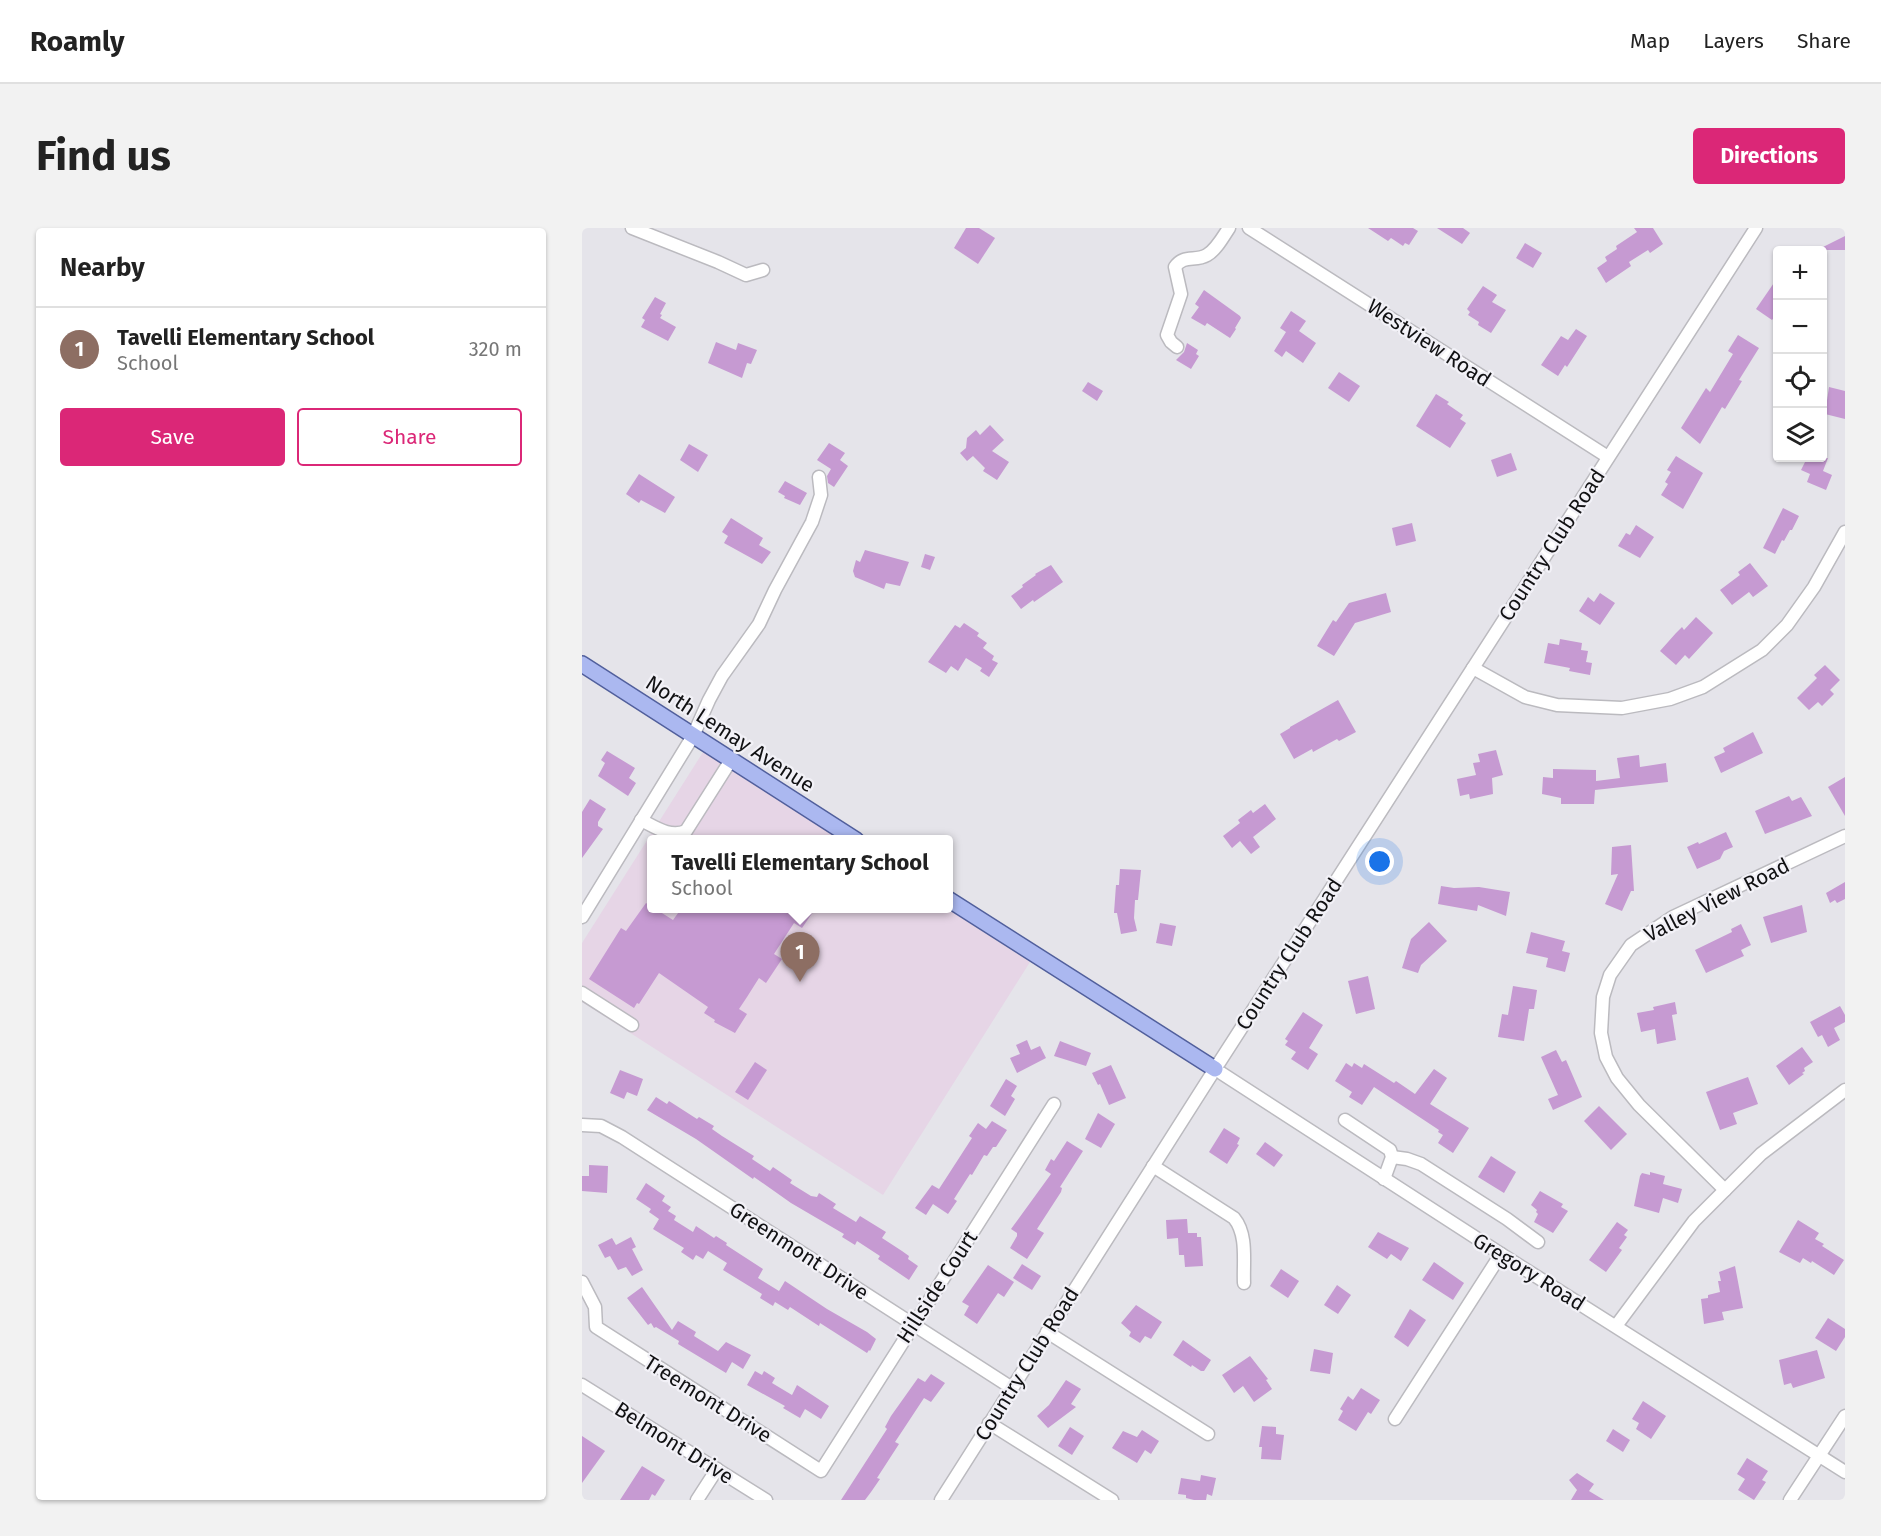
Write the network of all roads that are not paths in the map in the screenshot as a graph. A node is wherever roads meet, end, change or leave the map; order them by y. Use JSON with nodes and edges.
{"nodes":[{"id":1,"x":632,"y":228,"type":"edge"},
{"id":2,"x":1228,"y":228,"type":"edge"},
{"id":3,"x":1249,"y":228,"type":"edge"},
{"id":4,"x":1756,"y":228,"type":"edge"},
{"id":5,"x":763,"y":270,"type":"dead end"},
{"id":6,"x":1177,"y":347,"type":"dead end"},
{"id":7,"x":1608,"y":457,"type":"junction"},
{"id":8,"x":819,"y":477,"type":"dead end"},
{"id":9,"x":1845,"y":532,"type":"edge"},
{"id":10,"x":582,"y":664,"type":"edge"},
{"id":11,"x":1473,"y":668,"type":"junction"},
{"id":12,"x":693,"y":736,"type":"junction"},
{"id":13,"x":731,"y":760,"type":"junction"},
{"id":14,"x":641,"y":820,"type":"junction"},
{"id":15,"x":848,"y":835,"type":"edge"},
{"id":16,"x":1845,"y":836,"type":"edge"},
{"id":17,"x":953,"y":902,"type":"edge"},
{"id":18,"x":582,"y":916,"type":"edge"},
{"id":19,"x":582,"y":993,"type":"edge"},
{"id":20,"x":632,"y":1025,"type":"dead end"},
{"id":21,"x":1215,"y":1069,"type":"junction"},
{"id":22,"x":1845,"y":1090,"type":"edge"},
{"id":23,"x":1054,"y":1104,"type":"dead end"},
{"id":24,"x":1345,"y":1120,"type":"dead end"},
{"id":25,"x":582,"y":1125,"type":"edge"},
{"id":26,"x":1392,"y":1157,"type":"junction"},
{"id":27,"x":1153,"y":1166,"type":"junction"},
{"id":28,"x":1384,"y":1179,"type":"junction"},
{"id":29,"x":1725,"y":1190,"type":"junction"},
{"id":30,"x":1538,"y":1242,"type":"dead end"},
{"id":31,"x":1501,"y":1254,"type":"junction"},
{"id":32,"x":582,"y":1282,"type":"edge"},
{"id":33,"x":1244,"y":1283,"type":"dead end"},
{"id":34,"x":914,"y":1324,"type":"junction"},
{"id":35,"x":1616,"y":1326,"type":"junction"},
{"id":36,"x":1047,"y":1332,"type":"junction"},
{"id":37,"x":582,"y":1385,"type":"edge"},
{"id":38,"x":1012,"y":1388,"type":"junction"},
{"id":39,"x":1845,"y":1416,"type":"edge"},
{"id":40,"x":1395,"y":1419,"type":"dead end"},
{"id":41,"x":989,"y":1424,"type":"junction"},
{"id":42,"x":1208,"y":1434,"type":"dead end"},
{"id":43,"x":1819,"y":1456,"type":"junction"},
{"id":44,"x":717,"y":1469,"type":"junction"},
{"id":45,"x":821,"y":1471,"type":"joint"},
{"id":46,"x":1845,"y":1472,"type":"edge"},
{"id":47,"x":697,"y":1500,"type":"edge"},
{"id":48,"x":766,"y":1500,"type":"edge"},
{"id":49,"x":941,"y":1500,"type":"edge"},
{"id":50,"x":1112,"y":1500,"type":"edge"},
{"id":51,"x":1790,"y":1500,"type":"edge"}],
"edges":[{"from":1,"to":5,"type":"street"},
{"from":2,"to":6,"type":"street"},
{"from":3,"to":7,"type":"street","name":"Westview Road"},
{"from":4,"to":7,"type":"street","name":"Country Club Road"},
{"from":7,"to":11,"type":"street","name":"Country Club Road"},
{"from":8,"to":12,"type":"street"},
{"from":9,"to":11,"type":"street"},
{"from":10,"to":12,"type":"main road","name":"North Lemay Avenue"},
{"from":11,"to":21,"type":"street","name":"Country Club Road"},
{"from":12,"to":13,"type":"main road","name":"North Lemay Avenue"},
{"from":12,"to":14,"type":"street"},
{"from":13,"to":14,"type":"street"},
{"from":13,"to":15,"type":"main road","name":"North Lemay Avenue"},
{"from":14,"to":18,"type":"street"},
{"from":16,"to":29,"type":"street","name":"Valley View Road"},
{"from":17,"to":21,"type":"main road"},
{"from":19,"to":20,"type":"street"},
{"from":21,"to":27,"type":"street","name":"Country Club Road"},
{"from":21,"to":28,"type":"street","name":"Gregory Road"},
{"from":22,"to":29,"type":"street"},
{"from":23,"to":34,"type":"street","name":"Hillside Court"},
{"from":24,"to":26,"type":"street"},
{"from":25,"to":34,"type":"street","name":"Greenmont Drive"},
{"from":26,"to":28,"type":"street"},
{"from":26,"to":30,"type":"street"},
{"from":27,"to":33,"type":"street"},
{"from":27,"to":36,"type":"street","name":"Country Club Road"},
{"from":28,"to":31,"type":"street","name":"Gregory Road"},
{"from":29,"to":35,"type":"street"},
{"from":31,"to":35,"type":"street","name":"Gregory Road"},
{"from":31,"to":40,"type":"street"},
{"from":32,"to":45,"type":"street","name":"Treemont Drive"},
{"from":34,"to":38,"type":"street","name":"Greenmont Drive"},
{"from":34,"to":45,"type":"street","name":"Hillside Court"},
{"from":35,"to":43,"type":"street","name":"Gregory Road"},
{"from":36,"to":38,"type":"street","name":"Country Club Road"},
{"from":36,"to":42,"type":"street"},
{"from":37,"to":44,"type":"street","name":"Belmont Drive"},
{"from":38,"to":41,"type":"street","name":"Country Club Road"},
{"from":39,"to":43,"type":"street"},
{"from":41,"to":49,"type":"street","name":"Country Club Road"},
{"from":41,"to":50,"type":"street"},
{"from":43,"to":46,"type":"street","name":"Gregory Road"},
{"from":43,"to":51,"type":"street"},
{"from":44,"to":47,"type":"street"},
{"from":44,"to":48,"type":"street","name":"Belmont Drive"}]}
